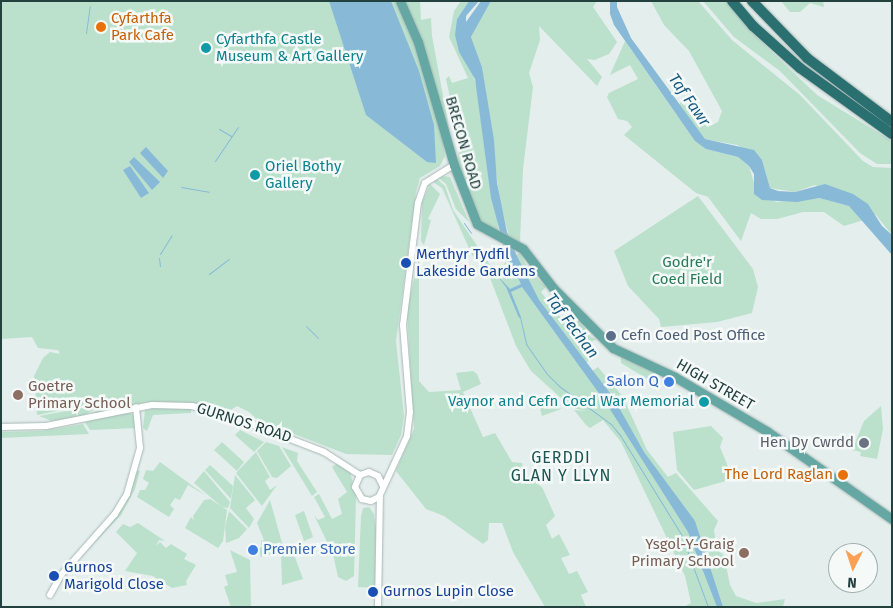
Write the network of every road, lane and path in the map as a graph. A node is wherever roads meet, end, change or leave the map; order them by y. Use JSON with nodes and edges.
{"nodes":[{"id":1,"x":400,"y":1,"type":"edge"},
{"id":2,"x":732,"y":1,"type":"edge"},
{"id":3,"x":752,"y":1,"type":"edge"},
{"id":4,"x":892,"y":122,"type":"edge"},
{"id":5,"x":892,"y":134,"type":"edge"},
{"id":6,"x":454,"y":165,"type":"junction"},
{"id":7,"x":535,"y":265,"type":"joint"},
{"id":8,"x":136,"y":408,"type":"junction"},
{"id":9,"x":1,"y":427,"type":"edge"},
{"id":10,"x":390,"y":470,"type":"junction"},
{"id":11,"x":376,"y":474,"type":"junction"},
{"id":12,"x":360,"y":475,"type":"junction"},
{"id":13,"x":383,"y":486,"type":"junction"},
{"id":14,"x":381,"y":495,"type":"junction"},
{"id":15,"x":368,"y":500,"type":"junction"},
{"id":16,"x":378,"y":512,"type":"junction"},
{"id":17,"x":892,"y":519,"type":"edge"},
{"id":18,"x":50,"y":595,"type":"dead end"},
{"id":19,"x":378,"y":607,"type":"edge"}],
"edges":[{"from":1,"to":6,"type":"main road","name":"BRECON ROAD"},
{"from":2,"to":5,"type":"highway"},
{"from":3,"to":4,"type":"highway"},
{"from":6,"to":7,"type":"main road","name":"BRECON ROAD"},
{"from":6,"to":10,"type":"street"},
{"from":7,"to":17,"type":"main road","name":"HIGH STREET"},
{"from":8,"to":9,"type":"street","name":"GURNOS ROAD"},
{"from":8,"to":12,"type":"street","name":"GURNOS ROAD"},
{"from":8,"to":18,"type":"street"},
{"from":10,"to":11,"type":"street"},
{"from":10,"to":13,"type":"street"},
{"from":11,"to":12,"type":"street"},
{"from":11,"to":13,"type":"street"},
{"from":12,"to":15,"type":"street"},
{"from":13,"to":14,"type":"street"},
{"from":14,"to":15,"type":"street"},
{"from":14,"to":16,"type":"street"},
{"from":15,"to":16,"type":"street"},
{"from":16,"to":19,"type":"street"}]}
